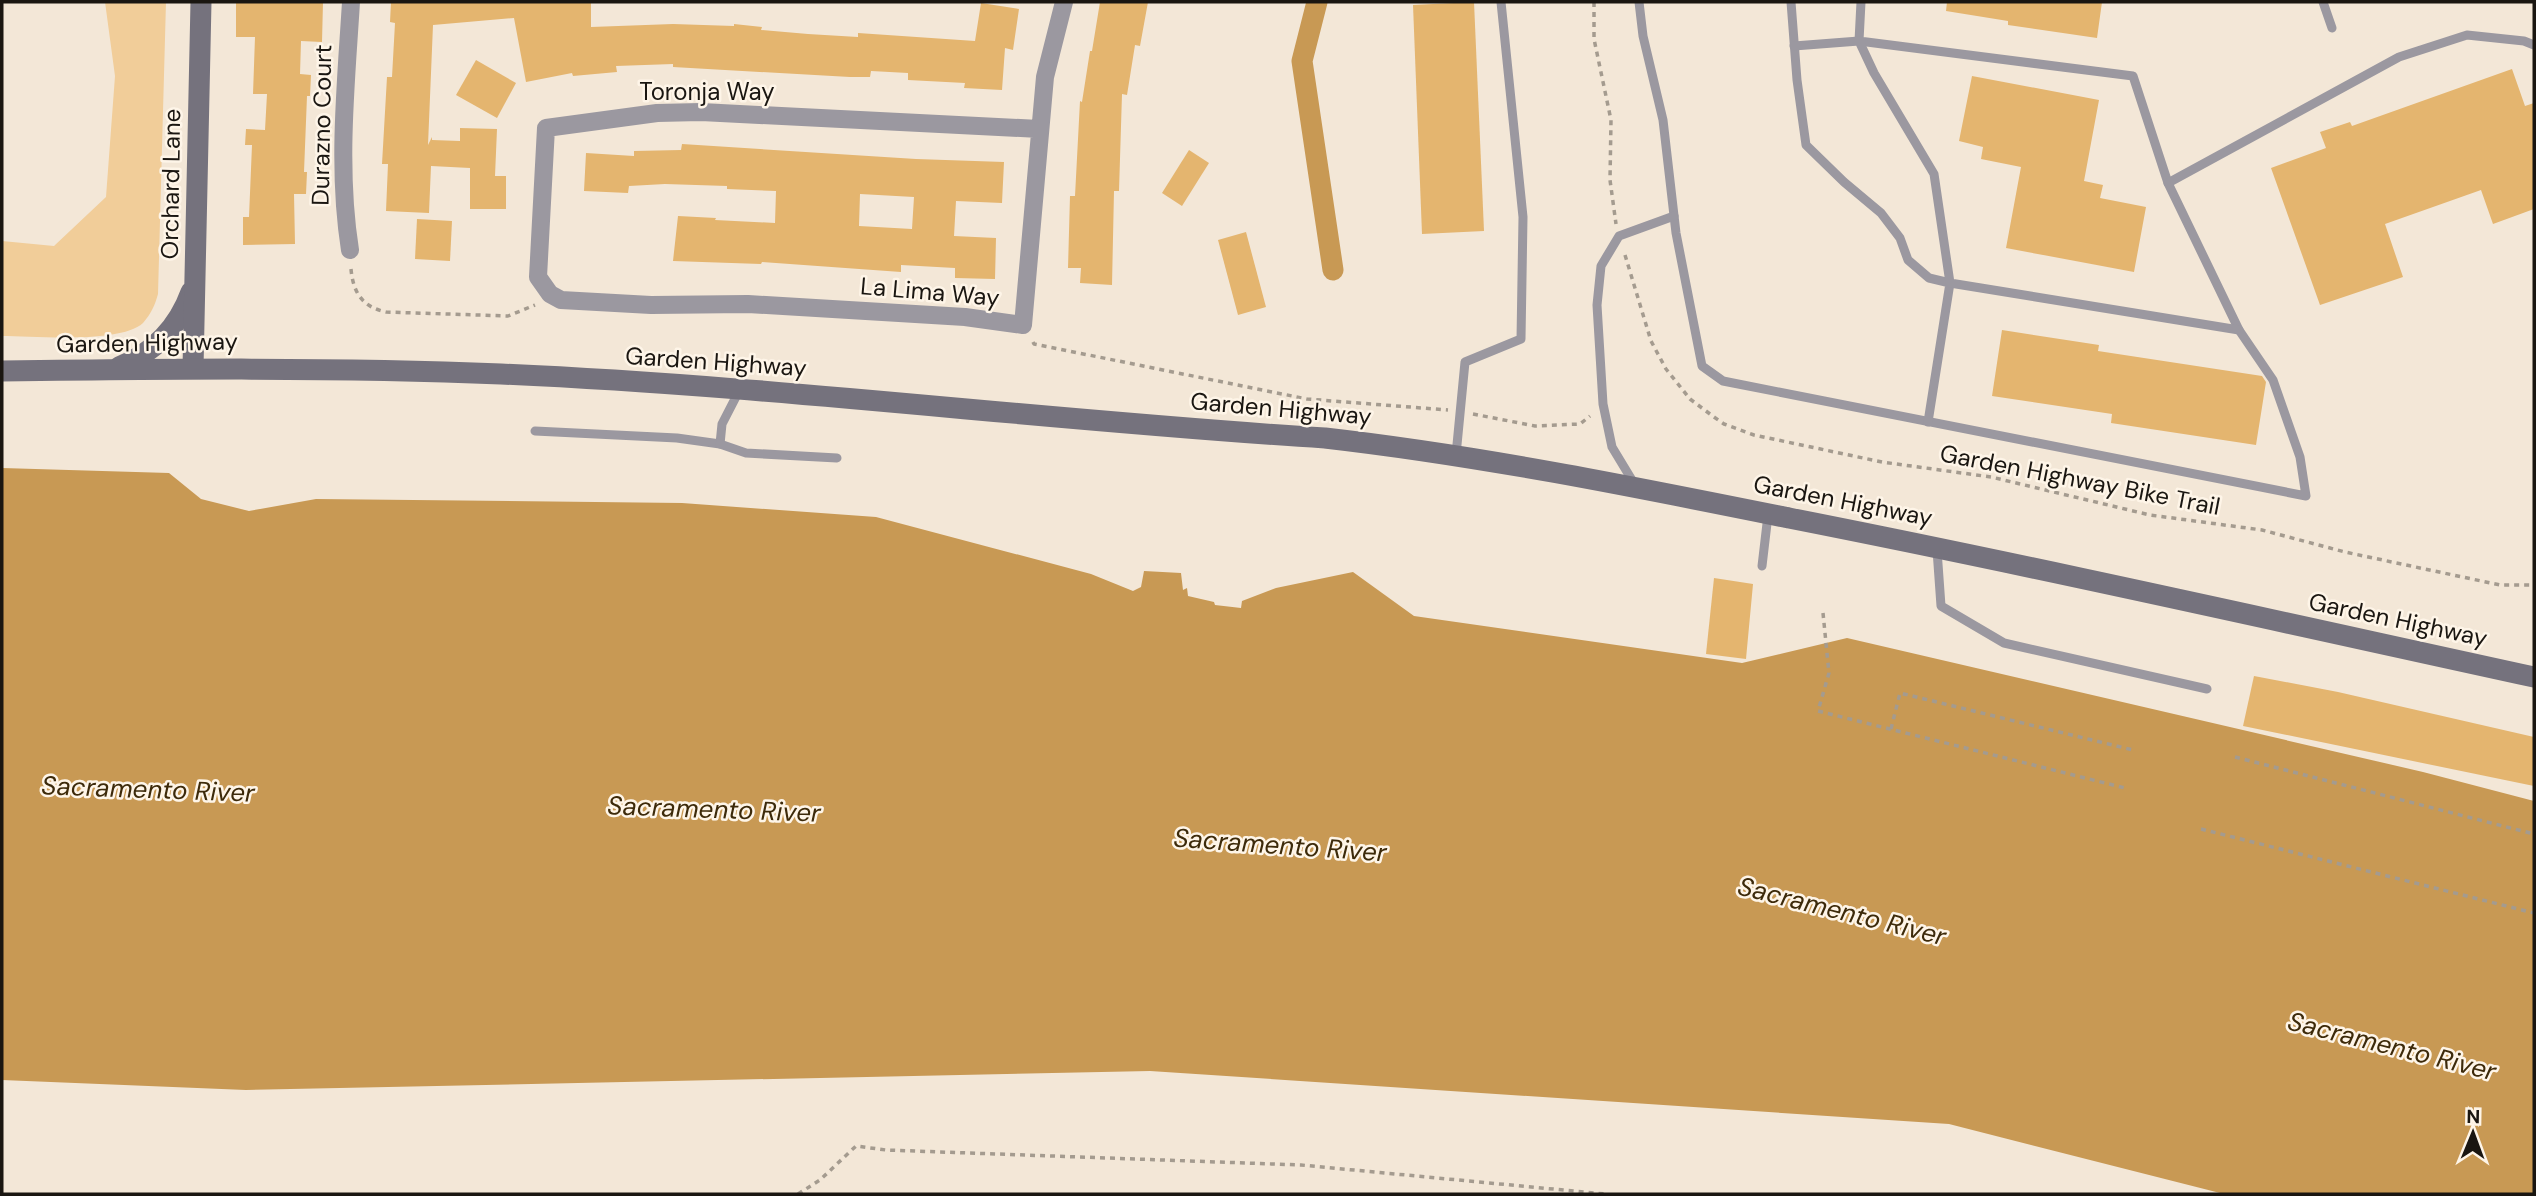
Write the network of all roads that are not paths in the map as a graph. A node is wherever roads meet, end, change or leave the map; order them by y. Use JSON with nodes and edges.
{"nodes":[{"id":1,"x":201,"y":2,"type":"edge"},
{"id":2,"x":351,"y":2,"type":"edge"},
{"id":3,"x":1064,"y":2,"type":"edge"},
{"id":4,"x":1501,"y":2,"type":"edge"},
{"id":5,"x":1639,"y":2,"type":"edge"},
{"id":6,"x":1791,"y":2,"type":"edge"},
{"id":7,"x":1861,"y":2,"type":"edge"},
{"id":8,"x":2323,"y":2,"type":"edge"},
{"id":9,"x":2332,"y":28,"type":"dead end"},
{"id":10,"x":1859,"y":41,"type":"junction"},
{"id":11,"x":2534,"y":45,"type":"edge"},
{"id":12,"x":1794,"y":46,"type":"junction"},
{"id":13,"x":1039,"y":129,"type":"junction"},
{"id":14,"x":2168,"y":183,"type":"junction"},
{"id":15,"x":1674,"y":216,"type":"junction"},
{"id":16,"x":350,"y":250,"type":"dead end"},
{"id":17,"x":195,"y":280,"type":"junction"},
{"id":18,"x":1950,"y":283,"type":"junction"},
{"id":19,"x":544,"y":299,"type":"joint"},
{"id":20,"x":2239,"y":330,"type":"junction"},
{"id":21,"x":192,"y":368,"type":"junction"},
{"id":22,"x":113,"y":370,"type":"junction"},
{"id":23,"x":2,"y":371,"type":"edge"},
{"id":24,"x":740,"y":390,"type":"junction"},
{"id":25,"x":1928,"y":422,"type":"junction"},
{"id":26,"x":535,"y":431,"type":"dead end"},
{"id":27,"x":720,"y":444,"type":"junction"},
{"id":28,"x":1456,"y":455,"type":"junction"},
{"id":29,"x":836,"y":457,"type":"dead end"},
{"id":30,"x":1636,"y":486,"type":"junction"},
{"id":31,"x":1769,"y":513,"type":"junction"},
{"id":32,"x":1937,"y":547,"type":"junction"},
{"id":33,"x":1762,"y":566,"type":"dead end"},
{"id":34,"x":2534,"y":677,"type":"edge"},
{"id":35,"x":2207,"y":689,"type":"dead end"}],
"edges":[{"from":1,"to":17,"type":"main road","name":"Orchard Lane"},
{"from":2,"to":16,"type":"street","name":"Durazno Court"},
{"from":3,"to":13,"type":"street","name":"La Lima Way"},
{"from":4,"to":28,"type":"lane"},
{"from":5,"to":15,"type":"lane"},
{"from":6,"to":12,"type":"lane"},
{"from":7,"to":10,"type":"lane"},
{"from":8,"to":9,"type":"lane"},
{"from":10,"to":12,"type":"lane"},
{"from":10,"to":14,"type":"lane"},
{"from":10,"to":18,"type":"lane"},
{"from":11,"to":14,"type":"lane"},
{"from":12,"to":18,"type":"lane"},
{"from":13,"to":19,"type":"street","name":"Toronja Way"},
{"from":13,"to":19,"type":"street","name":"La Lima Way"},
{"from":14,"to":20,"type":"lane"},
{"from":15,"to":25,"type":"lane"},
{"from":15,"to":30,"type":"lane"},
{"from":17,"to":21,"type":"main road","name":"Orchard Lane"},
{"from":17,"to":22,"type":"main road"},
{"from":18,"to":20,"type":"lane"},
{"from":18,"to":25,"type":"lane"},
{"from":20,"to":25,"type":"lane"},
{"from":21,"to":22,"type":"main road","name":"Garden Highway"},
{"from":21,"to":24,"type":"main road","name":"Garden Highway"},
{"from":22,"to":23,"type":"main road","name":"Garden Highway"},
{"from":24,"to":27,"type":"lane"},
{"from":24,"to":28,"type":"main road","name":"Garden Highway"},
{"from":26,"to":27,"type":"lane"},
{"from":27,"to":29,"type":"lane"},
{"from":28,"to":30,"type":"main road","name":"Garden Highway"},
{"from":30,"to":31,"type":"main road","name":"Garden Highway"},
{"from":31,"to":32,"type":"main road","name":"Garden Highway"},
{"from":31,"to":33,"type":"lane"},
{"from":32,"to":34,"type":"main road","name":"Garden Highway"},
{"from":32,"to":35,"type":"lane"}]}
